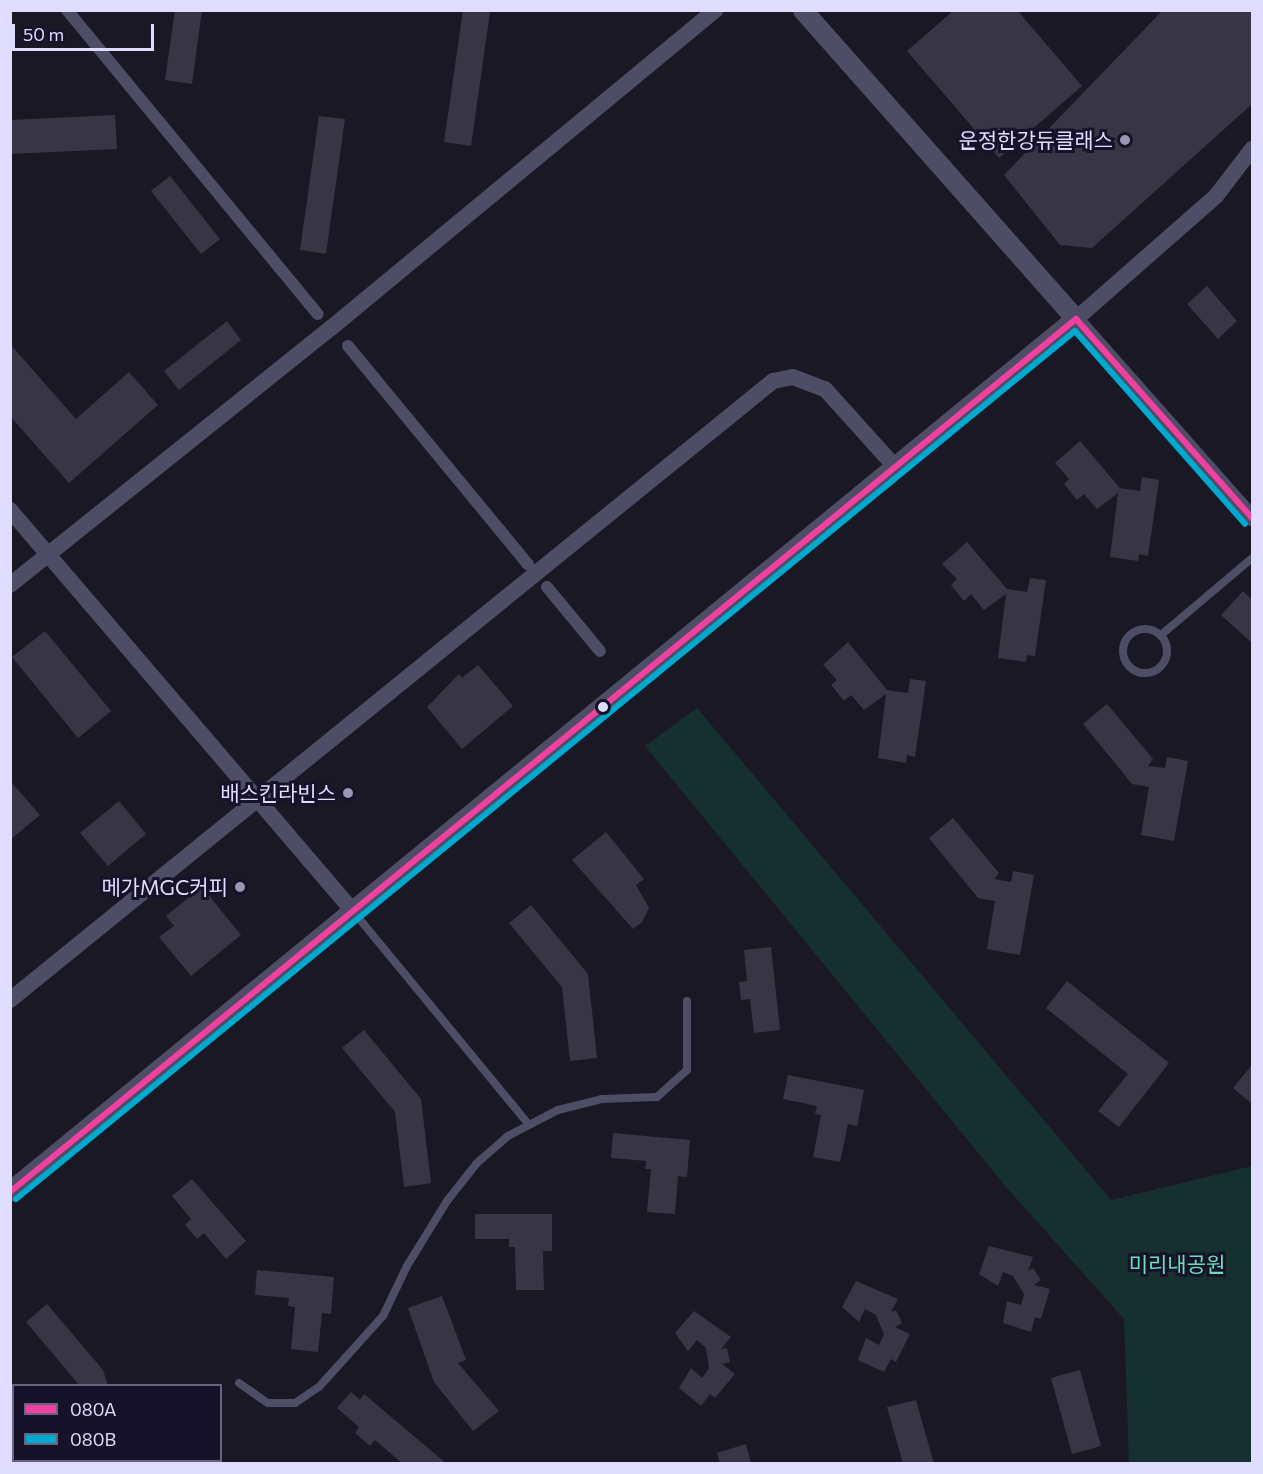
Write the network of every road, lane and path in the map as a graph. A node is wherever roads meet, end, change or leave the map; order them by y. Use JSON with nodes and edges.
{"nodes":[{"id":1,"x":67,"y":10,"type":"edge"},
{"id":2,"x":715,"y":10,"type":"edge"},
{"id":3,"x":803,"y":10,"type":"edge"},
{"id":4,"x":1252,"y":149,"type":"edge"},
{"id":5,"x":318,"y":314,"type":"dead end"},
{"id":6,"x":1076,"y":319,"type":"junction"},
{"id":7,"x":348,"y":346,"type":"dead end"},
{"id":8,"x":897,"y":469,"type":"junction"},
{"id":9,"x":10,"y":510,"type":"edge"},
{"id":10,"x":1252,"y":518,"type":"edge"},
{"id":11,"x":48,"y":555,"type":"junction"},
{"id":12,"x":1252,"y":558,"type":"edge"},
{"id":13,"x":528,"y":564,"type":"dead end"},
{"id":14,"x":10,"y":585,"type":"edge"},
{"id":15,"x":547,"y":587,"type":"dead end"},
{"id":16,"x":1161,"y":635,"type":"junction"},
{"id":17,"x":600,"y":651,"type":"dead end"},
{"id":18,"x":259,"y":801,"type":"junction"},
{"id":19,"x":352,"y":910,"type":"junction"},
{"id":20,"x":10,"y":1000,"type":"edge"},
{"id":21,"x":687,"y":1000,"type":"dead end"},
{"id":22,"x":530,"y":1125,"type":"junction"},
{"id":23,"x":10,"y":1192,"type":"edge"},
{"id":24,"x":239,"y":1383,"type":"dead end"}],
"edges":[{"from":1,"to":5,"type":"street"},
{"from":2,"to":11,"type":"street"},
{"from":3,"to":6,"type":"street"},
{"from":4,"to":6,"type":"street"},
{"from":6,"to":8,"type":"street"},
{"from":6,"to":10,"type":"street"},
{"from":7,"to":13,"type":"street"},
{"from":8,"to":18,"type":"street"},
{"from":8,"to":19,"type":"street"},
{"from":9,"to":11,"type":"street"},
{"from":11,"to":14,"type":"street"},
{"from":11,"to":18,"type":"street"},
{"from":12,"to":16,"type":"lane"},
{"from":15,"to":17,"type":"street"},
{"from":16,"to":16,"type":"lane"},
{"from":18,"to":19,"type":"street"},
{"from":18,"to":20,"type":"street"},
{"from":19,"to":22,"type":"lane"},
{"from":19,"to":23,"type":"street"},
{"from":21,"to":22,"type":"lane"},
{"from":22,"to":24,"type":"lane"}]}
